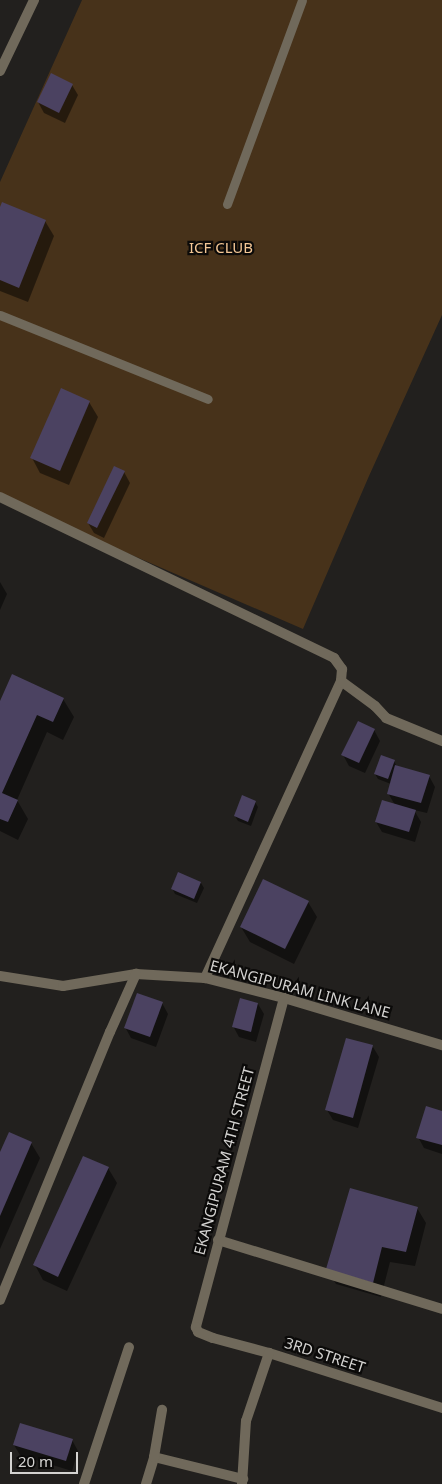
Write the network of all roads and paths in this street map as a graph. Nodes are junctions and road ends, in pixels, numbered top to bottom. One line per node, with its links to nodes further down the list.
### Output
1 (34, 0): 3 (street)
2 (302, 0): 4 (lane)
3 (0, 72)
4 (227, 204)
5 (0, 315): 6 (lane)
6 (208, 399)
7 (0, 497): 8 (street)
8 (341, 681): 9 (street); 12 (street)
9 (442, 741)
10 (136, 974): 11 (street, EKANGIPURAM LINK LANE); 12 (street, EKANGIPURAM LINK LANE); 16 (street)
11 (0, 976)
12 (205, 978): 13 (street, EKANGIPURAM LINK LANE)
13 (284, 998): 14 (street, EKANGIPURAM LINK LANE); 15 (street, EKANGIPURAM 4TH STREET)
14 (442, 1045)
15 (218, 1240): 17 (street); 18 (street, EKANGIPURAM 4TH STREET)
16 (0, 1300)
17 (442, 1309)
18 (198, 1332): 20 (street, 3RD STREET)
19 (129, 1347): 25 (street)
20 (269, 1353): 21 (street, 3RD STREET); 24 (street)
21 (442, 1408)
22 (162, 1410): 23 (street)
23 (154, 1457): 24 (street); 26 (street)
24 (242, 1482)
25 (84, 1484)
26 (146, 1484)

